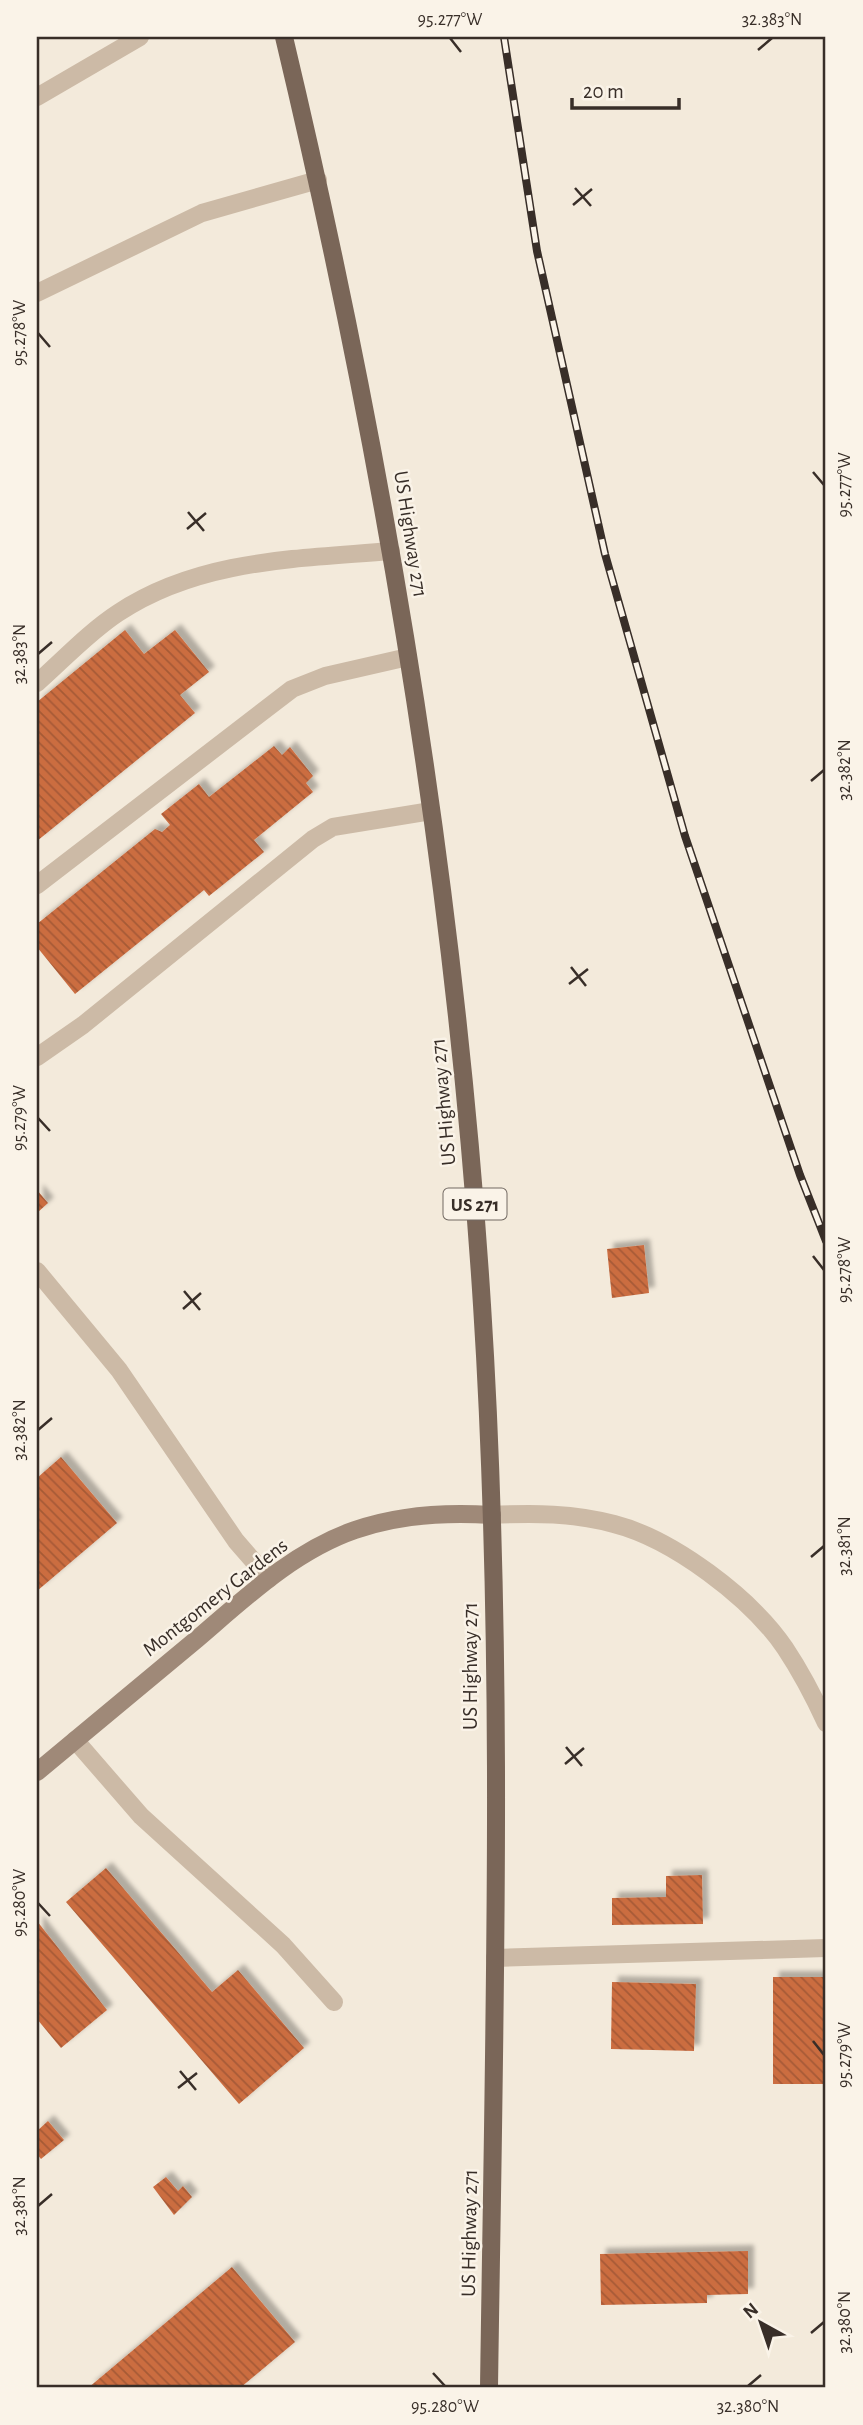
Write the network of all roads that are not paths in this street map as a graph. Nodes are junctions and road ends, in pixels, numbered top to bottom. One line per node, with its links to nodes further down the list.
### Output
1 (140, 37): 3 (street)
2 (284, 37): 4 (main road, US Highway 271 / US 271)
3 (37, 97)
4 (318, 180): 5 (street); 6 (main road, US Highway 271 / US 271)
5 (37, 293)
6 (391, 551): 7 (main road, US Highway 271 / US 271); 8 (street)
7 (408, 657): 9 (main road, US Highway 271 / US 271); 10 (street)
8 (37, 683)
9 (430, 811): 11 (street); 13 (main road, US Highway 271 / US 271)
10 (37, 885)
11 (37, 1057)
12 (37, 1270): 14 (street)
13 (492, 1515): 14 (street, Montgomery Gardens); 15 (street); 19 (main road, US Highway 271 / US 271)
14 (269, 1579): 16 (street, Montgomery Gardens)
15 (826, 1723)
16 (75, 1740): 17 (street, Montgomery Gardens); 20 (street)
17 (37, 1772)
18 (826, 1948): 19 (street)
19 (495, 1958): 21 (main road, US Highway 271 / US 271)
20 (334, 2002)
21 (489, 2388)

